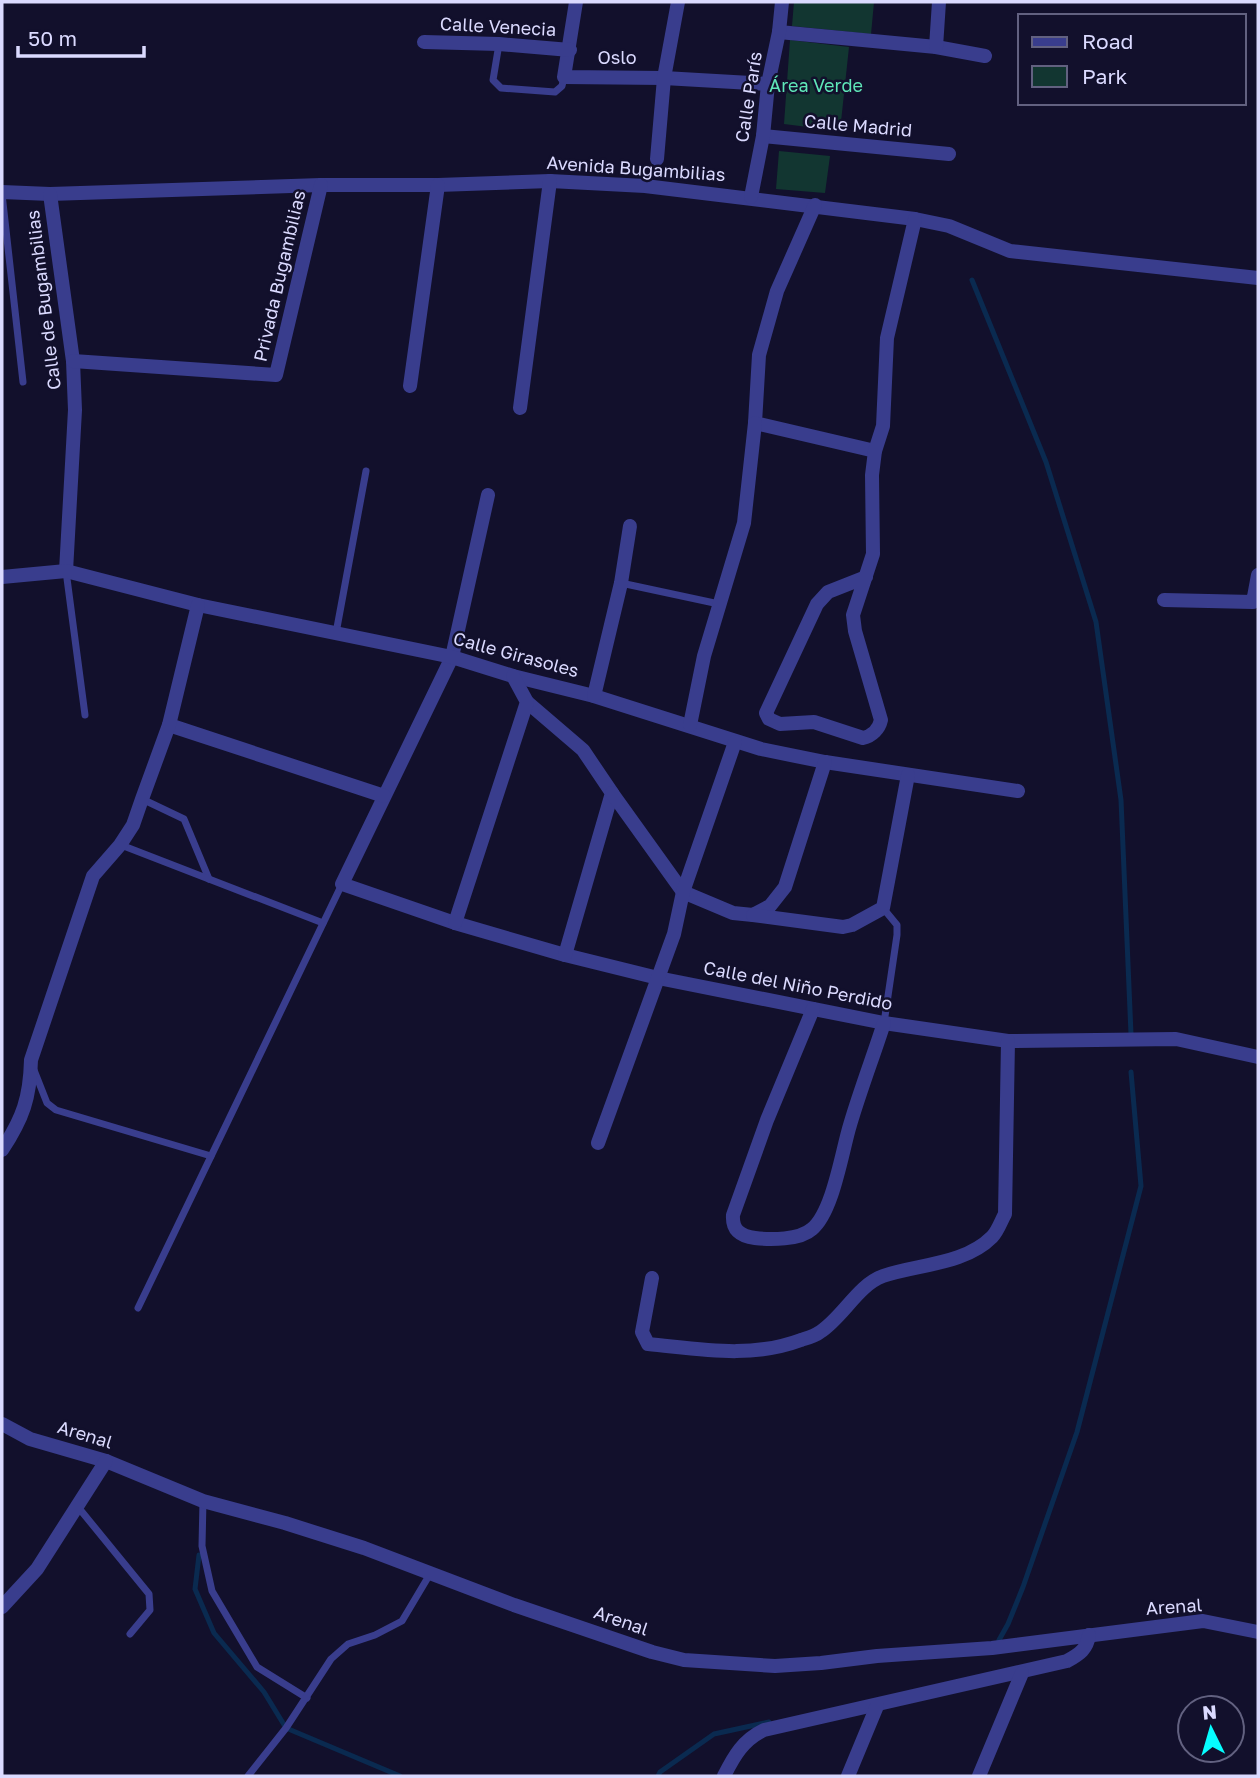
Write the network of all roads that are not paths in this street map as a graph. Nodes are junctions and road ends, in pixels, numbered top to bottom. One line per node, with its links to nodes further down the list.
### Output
1 (576, 2): 9 (street)
2 (678, 2): 12 (street)
3 (782, 2): 5 (street, Calle París)
4 (939, 2): 8 (street)
5 (779, 32): 8 (street); 13 (street, Calle París)
6 (424, 42): 7 (street, Calle Venecia)
7 (499, 44): 9 (street, Calle Venecia); 11 (lane)
8 (936, 47): 10 (street)
9 (570, 50): 11 (street)
10 (985, 56)
11 (564, 77): 12 (street, Oslo)
12 (664, 78): 13 (street); 16 (street)
13 (768, 84): 14 (street, Calle París)
14 (763, 136): 15 (street, Calle Madrid); 22 (street, Calle París)
15 (950, 154)
16 (657, 159)
17 (551, 181): 19 (street, Avenida Bugambilias); 22 (street, Avenida Bugambilias); 29 (street)
18 (321, 185): 19 (street, Avenida Bugambilias); 21 (street, Avenida Bugambilias); 26 (street, Privada Bugambilias)
19 (438, 185): 28 (street)
20 (2, 193): 21 (street, Avenida Bugambilias); 27 (lane)
21 (50, 194): 26 (street, Calle de Bugambilias)
22 (751, 197): 23 (street, Avenida Bugambilias)
23 (815, 205): 24 (street, Avenida Bugambilias); 30 (street)
24 (915, 219): 25 (street, Avenida Bugambilias); 31 (street)
25 (1258, 278)
26 (73, 361): 35 (street, Calle de Bugambilias)
27 (23, 383)
28 (410, 386)
29 (520, 408)
30 (755, 423): 31 (street); 42 (street)
31 (875, 451): 38 (street)
32 (366, 471): 44 (lane)
33 (488, 495): 45 (street)
34 (630, 526): 39 (street)
35 (66, 570): 37 (street, Calle Girasoles); 43 (street, Calle Girasoles); 49 (lane)
36 (1258, 575): 41 (street)
37 (2, 577)
38 (866, 578): 38 (street)
39 (621, 583): 42 (lane); 47 (street)
40 (1164, 600): 41 (street)
41 (1256, 602)
42 (719, 604): 51 (street)
43 (198, 605): 44 (street, Calle Girasoles); 50 (street)
44 (336, 633): 45 (street, Calle Girasoles)
45 (452, 657): 46 (street, Calle Girasoles); 57 (street)
46 (513, 676): 47 (street, Calle Girasoles); 48 (street)
47 (594, 696): 51 (street, Calle Girasoles)
48 (527, 702): 56 (street); 66 (street)
49 (85, 715)
50 (169, 725): 57 (street); 58 (street)
51 (690, 725): 52 (street, Calle Girasoles)
52 (735, 742): 53 (street, Calle Girasoles); 62 (street)
53 (825, 762): 54 (street, Calle Girasoles); 64 (street)
54 (908, 775): 55 (street, Calle Girasoles); 63 (street)
55 (1018, 791)
56 (612, 793): 62 (street); 67 (street)
57 (384, 796): 61 (street)
58 (142, 799): 59 (street); 60 (lane)
59 (120, 845): 60 (lane); 73 (street)
60 (209, 879): 65 (lane)
61 (342, 884): 65 (lane); 66 (street, Calle del Niño Perdido)
62 (683, 892): 64 (street); 68 (street)
63 (883, 908): 64 (street); 70 (lane)
64 (753, 915)
65 (323, 923): 76 (lane)
66 (455, 923): 67 (street, Calle del Niño Perdido)
67 (565, 956): 68 (street, Calle del Niño Perdido)
68 (658, 978): 69 (street, Calle del Niño Perdido); 74 (street)
69 (813, 1009): 70 (street, Calle del Niño Perdido); 70 (street)
70 (884, 1023): 71 (street, Calle del Niño Perdido)
71 (1008, 1041): 72 (street, Calle del Niño Perdido); 77 (street)
72 (1258, 1057)
73 (31, 1060): 75 (street); 76 (lane)
74 (598, 1143)
75 (2, 1150)
76 (211, 1156): 78 (lane)
77 (652, 1278)
78 (138, 1308)
79 (2, 1424): 80 (street, Arenal)
80 (106, 1461): 81 (street, Arenal); 82 (street)
81 (203, 1501): 83 (street, Arenal); 89 (lane)
82 (77, 1507): 84 (street); 86 (lane)
83 (430, 1574): 87 (street, Arenal); 89 (lane)
84 (2, 1607)
85 (1258, 1632): 87 (street, Arenal)
86 (130, 1634)
87 (1089, 1635): 88 (street)
88 (1022, 1673): 90 (street); 94 (street)
89 (307, 1698): 91 (lane)
90 (877, 1706): 92 (street); 93 (street)
91 (248, 1776)
92 (724, 1776)
93 (848, 1776)
94 (979, 1776)

